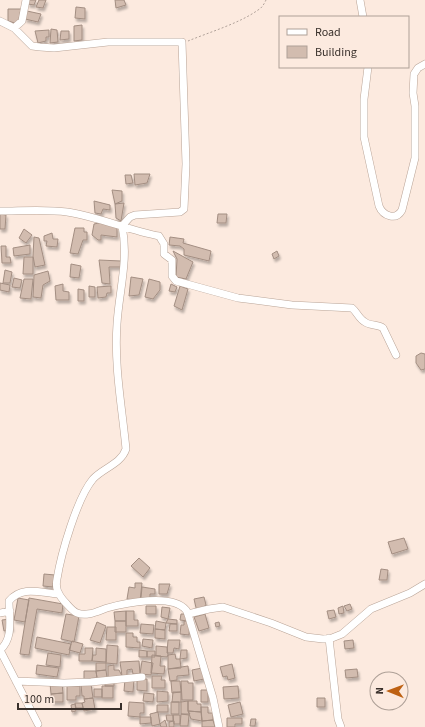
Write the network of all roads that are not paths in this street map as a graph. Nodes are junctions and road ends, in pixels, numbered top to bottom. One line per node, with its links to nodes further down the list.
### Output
1 (26, 0): 5 (street)
2 (360, 0): 3 (street)
3 (364, 16)
4 (0, 21): 5 (street)
5 (14, 28): 9 (street)
6 (425, 64): 7 (street)
7 (368, 68)
8 (0, 211): 9 (street)
9 (122, 226): 10 (street); 12 (street)
10 (396, 355)
11 (425, 584): 16 (street)
12 (58, 594): 13 (street); 15 (street)
13 (10, 611): 14 (street); 17 (street)
14 (0, 613)
15 (188, 614): 16 (street); 21 (street)
16 (329, 638): 22 (street)
17 (0, 650): 19 (street)
18 (142, 677): 19 (street)
19 (16, 681): 20 (street)
20 (38, 724)
21 (219, 727)
22 (341, 727)

